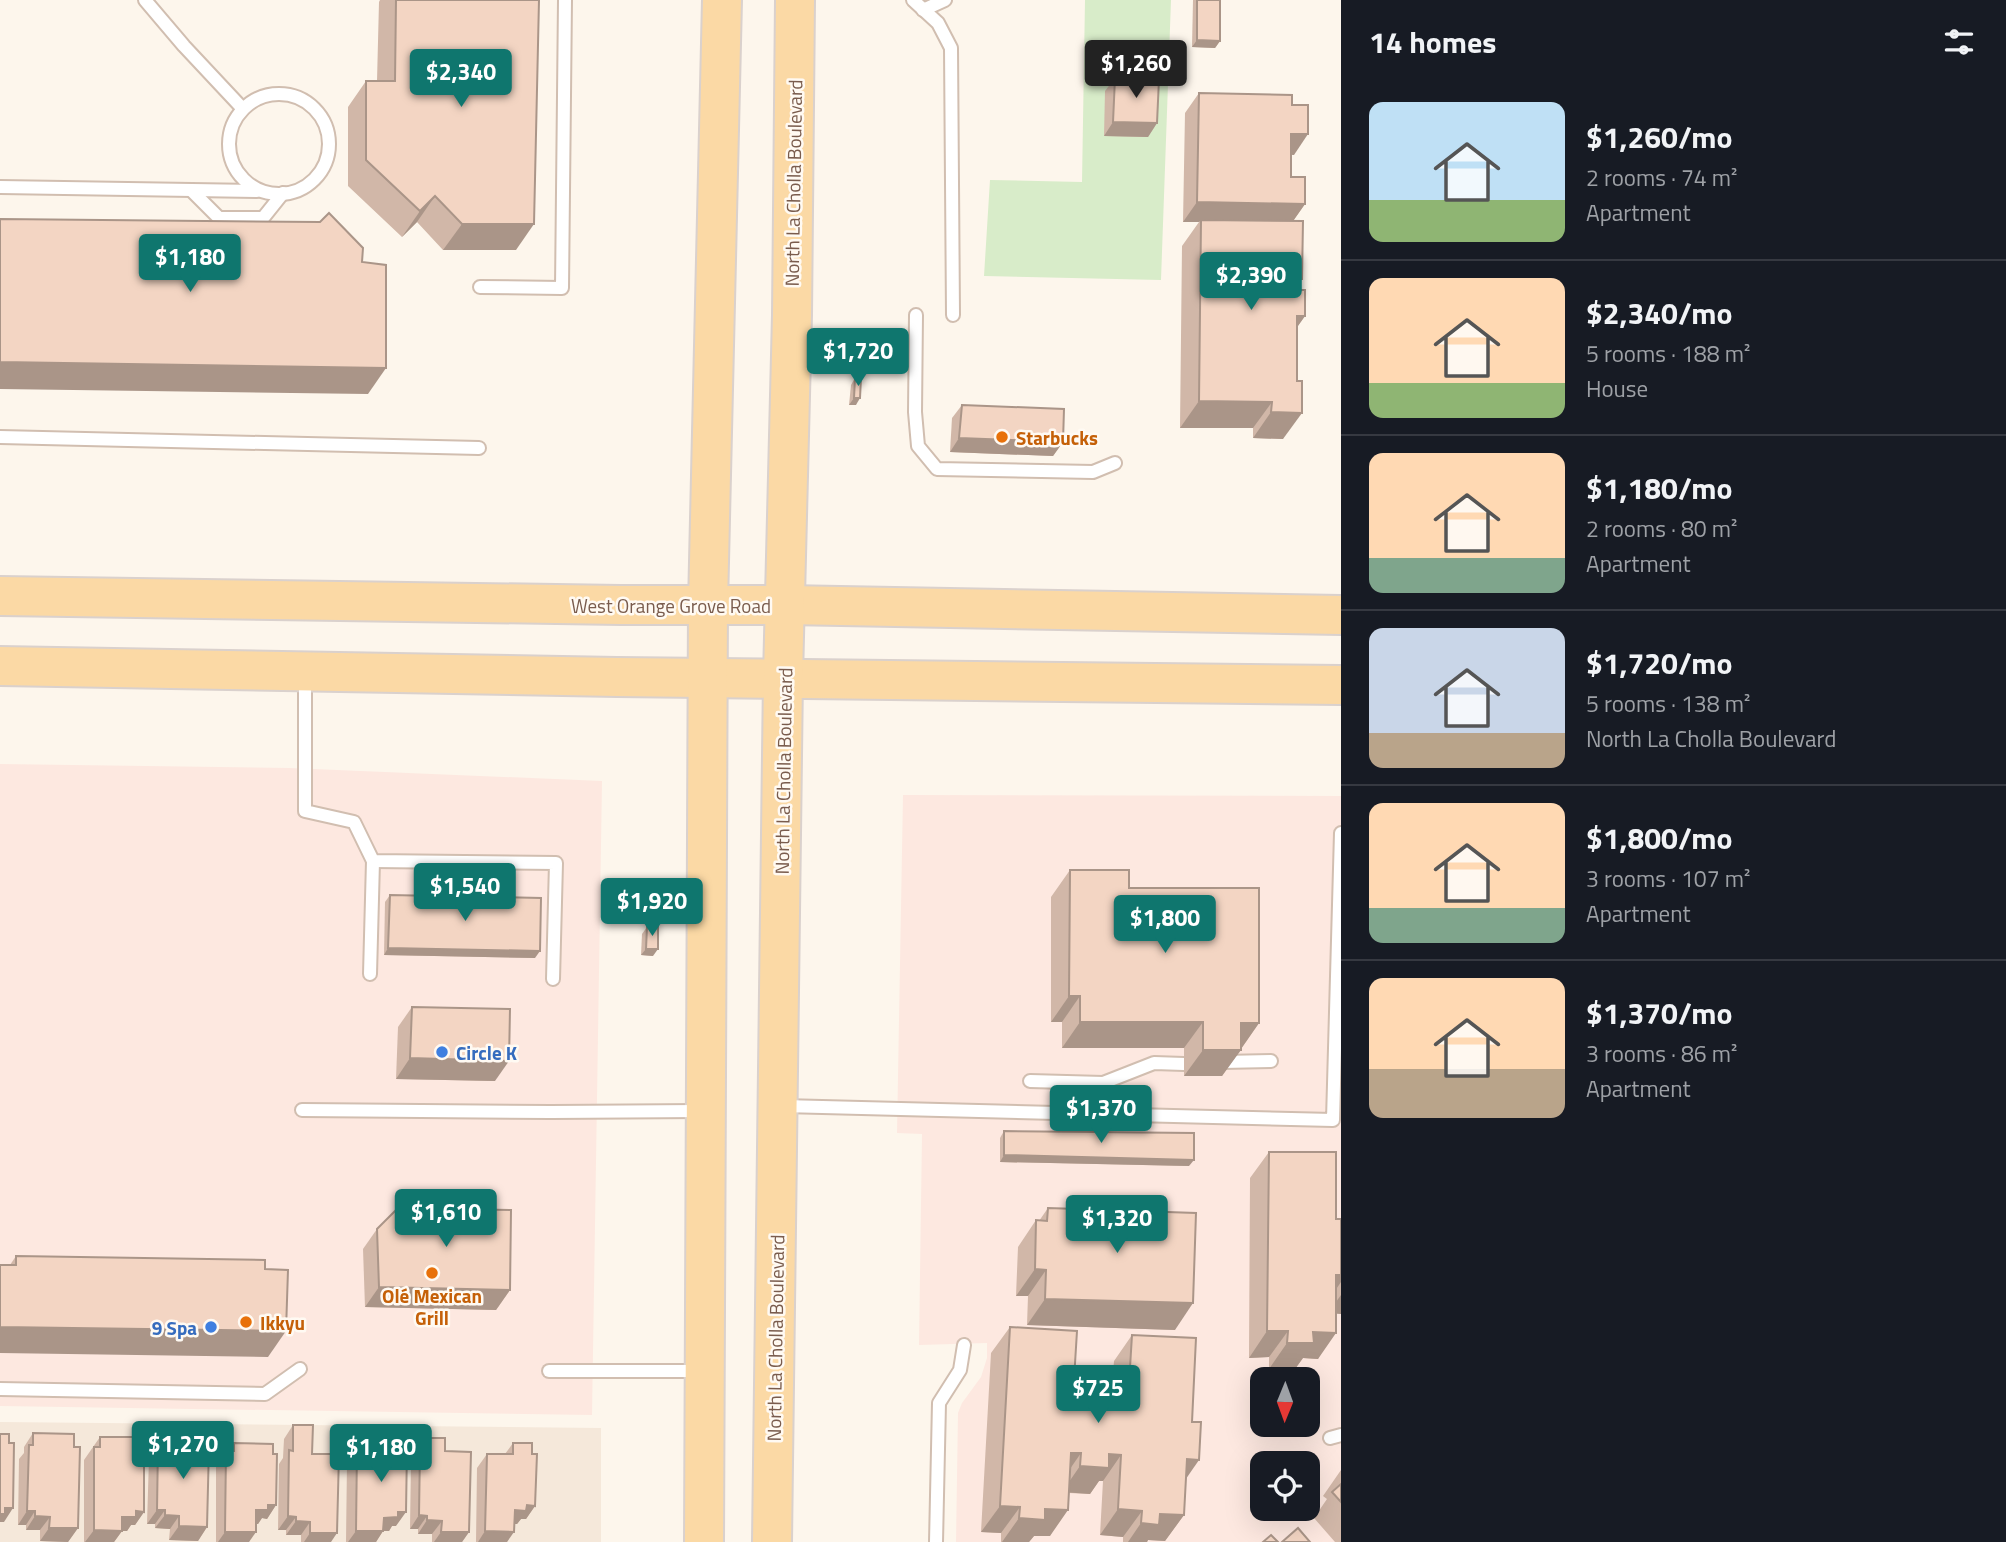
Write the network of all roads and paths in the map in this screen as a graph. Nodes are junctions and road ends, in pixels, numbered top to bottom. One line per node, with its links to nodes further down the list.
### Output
1 (145, 0): 8 (lane)
2 (565, 0): 13 (lane)
3 (722, 0): 20 (main road)
4 (795, 0): 21 (main road, North La Cholla Boulevard)
5 (913, 0): 7 (lane)
6 (945, 0): 7 (lane)
7 (923, 10): 15 (lane)
8 (243, 109): 11 (lane); 12 (lane)
9 (0, 187): 10 (lane)
10 (191, 190): 11 (lane); 12 (lane)
11 (261, 191): 12 (lane)
12 (283, 193)
13 (480, 287)
14 (916, 315): 18 (lane)
15 (953, 315)
16 (0, 438): 17 (lane)
17 (479, 448)
18 (1115, 463)
19 (0, 596): 20 (main road, West Orange Grove Road)
20 (708, 605): 21 (main road, West Orange Grove Road); 25 (main road)
21 (786, 605): 22 (main road, West Orange Grove Road); 26 (main road, North La Cholla Boulevard)
22 (1341, 615)
23 (0, 666): 24 (main road)
24 (305, 673): 25 (main road); 29 (lane)
25 (709, 677): 26 (main road); 39 (main road)
26 (783, 677): 27 (main road); 37 (main road, North La Cholla Boulevard)
27 (1341, 685)
28 (1341, 833): 32 (lane)
29 (373, 861): 30 (lane); 31 (lane)
30 (370, 975)
31 (554, 979)
32 (1338, 1051): 37 (lane)
33 (1222, 1062): 34 (lane)
34 (1271, 1062)
35 (1184, 1064): 36 (lane)
36 (1030, 1082)
37 (779, 1106): 46 (main road, North La Cholla Boulevard)
38 (302, 1110): 39 (lane)
39 (705, 1111): 43 (main road)
40 (964, 1345): 47 (lane)
41 (300, 1369): 44 (lane)
42 (549, 1371): 43 (lane)
43 (706, 1371): 45 (main road)
44 (0, 1389)
45 (704, 1542)
46 (772, 1542)
47 (936, 1542)

